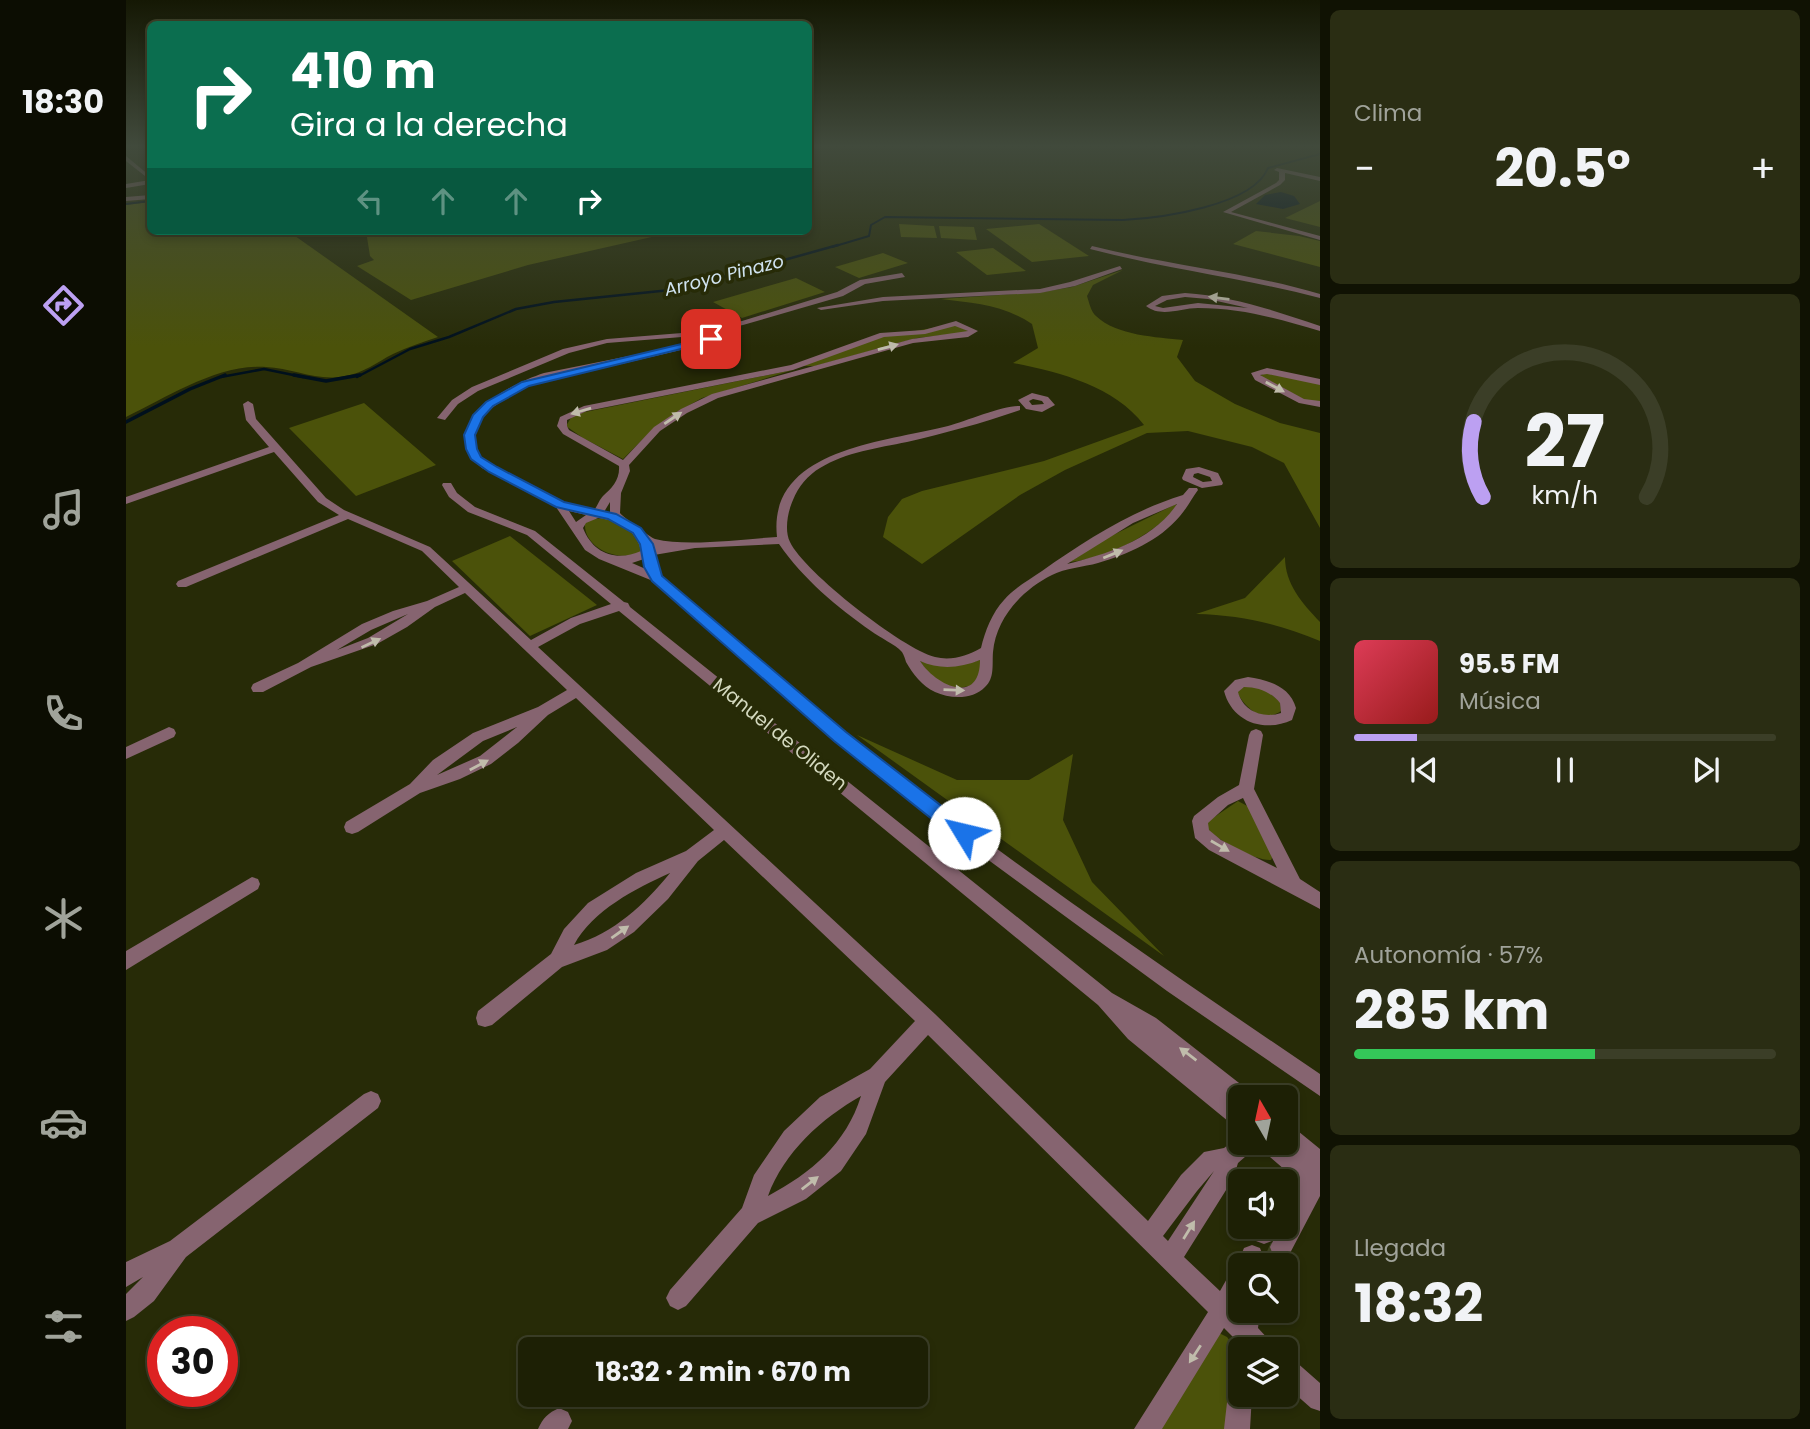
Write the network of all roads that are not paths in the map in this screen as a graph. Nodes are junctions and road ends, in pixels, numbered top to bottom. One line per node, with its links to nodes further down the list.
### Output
1 (1232, 214): 2 (street)
2 (1320, 238)
3 (1102, 244): 5 (street)
4 (1092, 248): 5 (street)
5 (1123, 253): 6 (street); 7 (street)
6 (1155, 258): 7 (street); 9 (street)
7 (1119, 268): 12 (street)
8 (902, 275): 13 (street)
9 (1319, 290)
10 (1284, 317): 10 (street, one-way to 10); 11 (street)
11 (1320, 329)
12 (711, 339)
13 (596, 343): 15 (street); 16 (street)
14 (697, 343): 16 (street)
15 (585, 345): 16 (street); 22 (street)
16 (607, 363): 29 (street)
17 (796, 369): 17 (street, one-way to 17); 24 (street, one-way to 17); 24 (street, one-way to 24)
18 (1320, 382): 20 (street, one-way to 20)
19 (248, 404): 23 (street)
20 (1320, 404)
21 (1020, 405): 21 (street); 35 (street)
22 (442, 418)
23 (275, 448): 28 (street); 30 (street)
24 (624, 465): 27 (street)
25 (447, 485): 43 (street, Manuel de Oliden)
26 (1190, 489): 26 (street); 39 (street); 39 (street, one-way to 26)
27 (616, 493): 31 (street); 32 (street)
28 (126, 501)
29 (560, 505): 31 (street); 33 (street)
30 (349, 515): 41 (street); 42 (street)
31 (597, 515): 32 (street); 33 (street)
32 (620, 520): 34 (street)
33 (578, 532): 38 (street)
34 (644, 539): 36 (street); 37 (street)
35 (783, 540): 36 (street); 46 (street)
36 (695, 545): 37 (street)
37 (647, 553): 38 (street); 40 (street)
38 (613, 559): 40 (street)
39 (1047, 572): 45 (street)
40 (657, 578): 69 (street)
41 (182, 584)
42 (468, 586): 44 (street); 47 (street)
43 (624, 606): 44 (street); 65 (street, Manuel de Oliden)
44 (530, 646): 48 (street)
45 (987, 650): 46 (street); 46 (street, one-way to 45)
46 (908, 652)
47 (258, 688)
48 (577, 691): 50 (street); 58 (street)
49 (1242, 711): 51 (street); 51 (street); 53 (street)
50 (543, 712): 55 (street); 55 (street, one-way to 50)
51 (1273, 721): 53 (street)
52 (169, 733): 54 (street)
53 (1256, 735): 56 (street)
54 (126, 753)
55 (415, 788): 57 (street)
56 (1246, 789): 61 (street); 61 (street, one-way to 61)
57 (352, 827)
58 (724, 830): 59 (street); 67 (street)
59 (692, 856): 63 (street, one-way to 59); 63 (street)
60 (251, 884): 64 (street)
61 (1293, 884): 62 (street)
62 (1320, 901)
63 (558, 960): 66 (street)
64 (126, 961)
65 (1105, 999): 70 (street, Manuel de Oliden, one-way to 65); 72 (street, Manuel de Oliden)
66 (485, 1018)
67 (928, 1021): 68 (street); 81 (street)
68 (877, 1076): 80 (street); 80 (street, one-way to 68)
69 (1320, 1086)
70 (1228, 1087)
71 (371, 1101): 82 (street)
72 (1228, 1108)
73 (1298, 1149): 77 (street)
74 (1231, 1155): 76 (street)
75 (1289, 1155): 77 (street)
76 (1228, 1158): 81 (street); 83 (street, one-way to 76)
77 (1314, 1170): 78 (street); 79 (street)
78 (1298, 1182)
79 (1298, 1195)
80 (750, 1214): 85 (street)
81 (1148, 1239): 83 (street)
82 (178, 1250): 84 (street); 87 (street)
83 (1169, 1260): 88 (street)
84 (126, 1276)
85 (678, 1297)
86 (1228, 1299): 88 (street)
87 (126, 1309)
88 (1221, 1311): 89 (street); 93 (street, one-way to 93)
89 (1250, 1336)
90 (1298, 1380): 91 (street)
91 (1320, 1399)
92 (1239, 1407): 94 (street)
93 (1147, 1429)
94 (1237, 1429)

